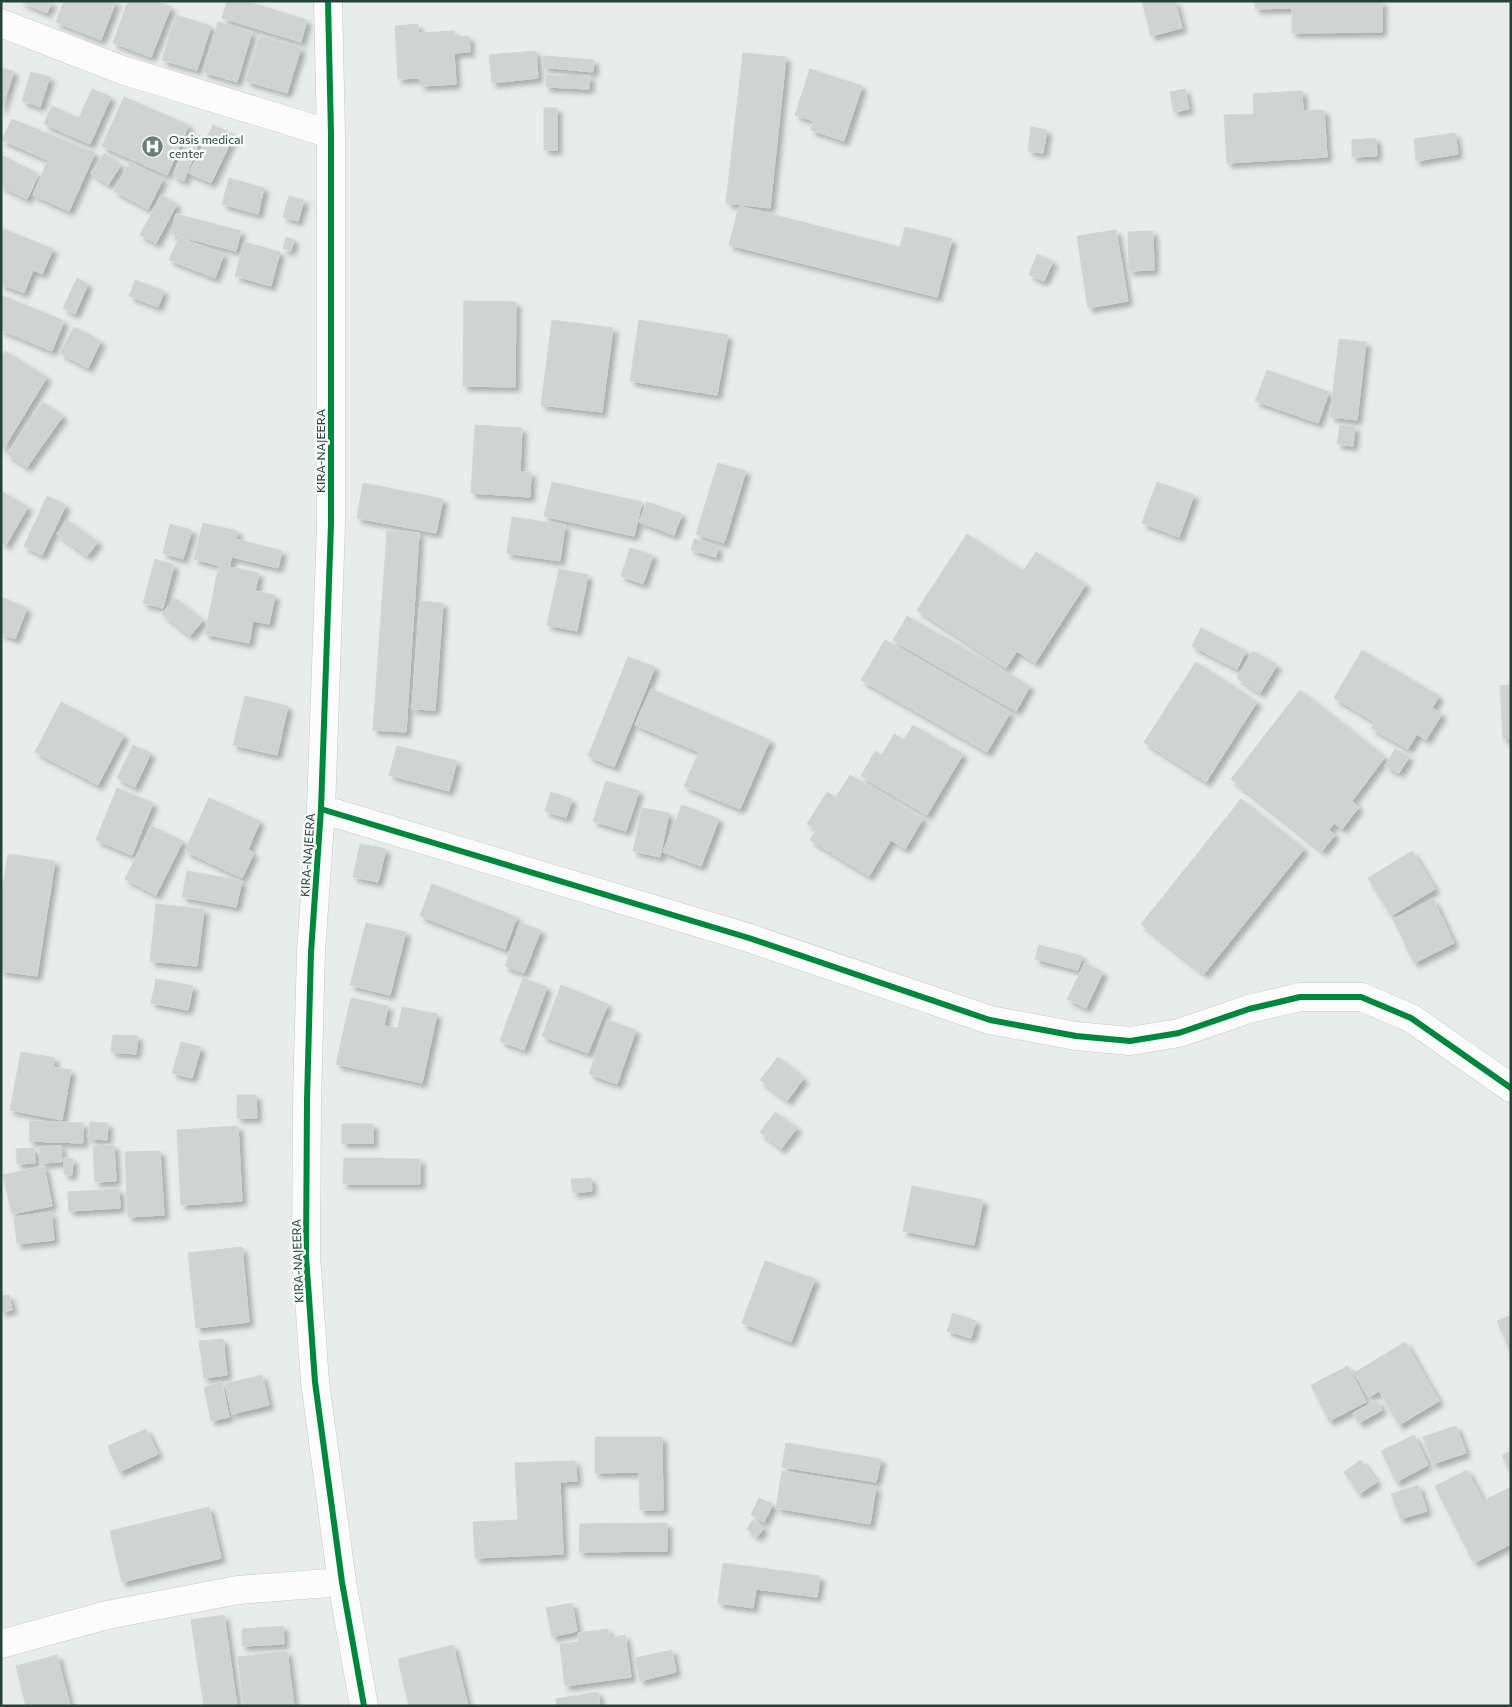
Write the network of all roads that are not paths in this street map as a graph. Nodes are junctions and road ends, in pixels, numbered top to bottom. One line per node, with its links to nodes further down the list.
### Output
1 (328, 1): 3 (street, KIRA-NAJEERA)
2 (1, 23): 3 (street)
3 (331, 134): 4 (street, KIRA-NAJEERA)
4 (321, 809): 5 (street); 6 (street, KIRA-NAJEERA)
5 (1511, 1088)
6 (342, 1582): 7 (street); 8 (street, KIRA-NAJEERA)
7 (1, 1644)
8 (363, 1705)

